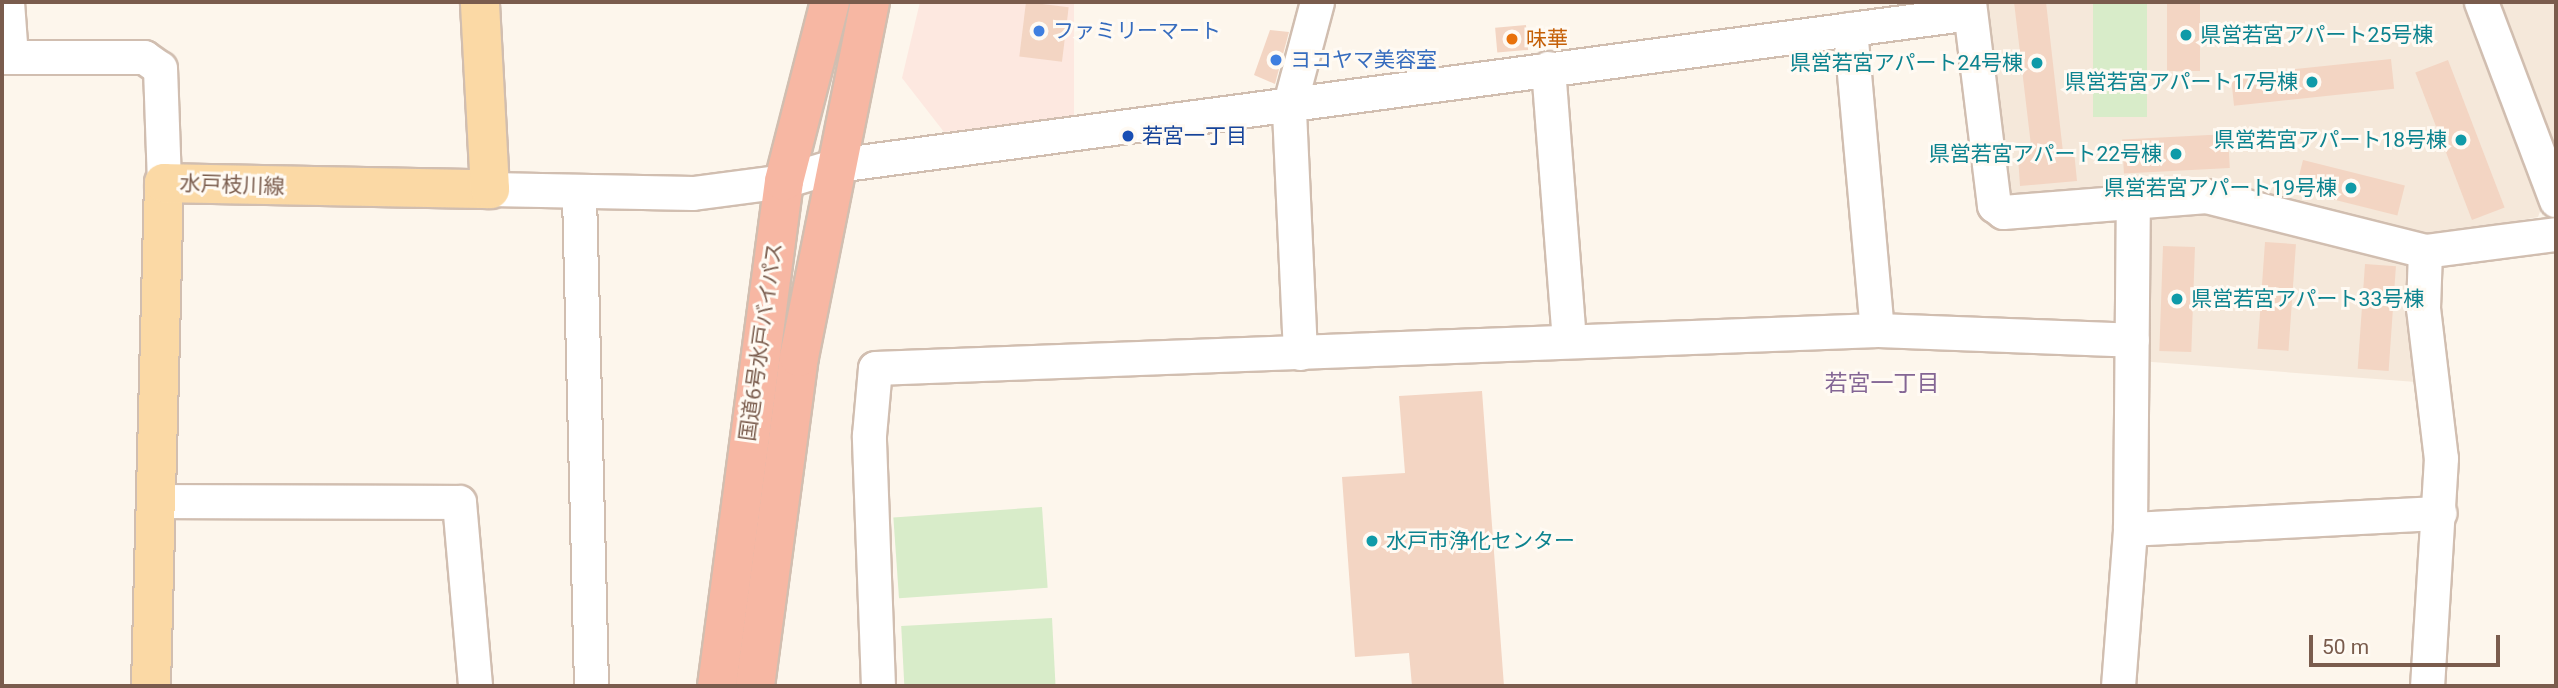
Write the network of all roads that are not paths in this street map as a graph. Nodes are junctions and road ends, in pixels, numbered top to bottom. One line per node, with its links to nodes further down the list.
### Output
1 (7, 2): 9 (street)
2 (480, 2): 15 (main road)
3 (830, 2): 13 (highway, 国道6号水戸バイパス)
4 (870, 2): 12 (highway, 国道6号水戸バイパス)
5 (1317, 2): 11 (street)
6 (2481, 2): 17 (street)
7 (1970, 7): 8 (street); 18 (street)
8 (1850, 29): 10 (street); 22 (street)
9 (6, 57): 14 (street)
10 (1548, 68): 11 (street); 21 (street)
11 (1289, 107): 12 (street); 24 (street)
12 (837, 165): 13 (street); 32 (highway, 国道6号水戸バイパス)
13 (784, 181): 16 (street); 31 (highway, 国道6号水戸バイパス)
14 (163, 183): 15 (main road, 水戸枝川線); 25 (main road, 水戸枝川線)
15 (490, 190): 16 (street)
16 (579, 194): 30 (street)
17 (2556, 200)
18 (2133, 202): 20 (street); 23 (street)
19 (2556, 234): 20 (street)
20 (2425, 251): 26 (street)
21 (1568, 328)
22 (1877, 330): 23 (street); 24 (street)
23 (2132, 340): 27 (street)
24 (1300, 353): 33 (street)
25 (159, 501): 28 (main road, 水戸枝川線); 29 (street)
26 (2440, 513): 27 (street); 35 (street)
27 (2130, 529): 34 (street)
28 (150, 686)
29 (475, 686)
30 (592, 686)
31 (717, 686)
32 (755, 686)
33 (878, 686)
34 (2118, 686)
35 (2427, 686)

